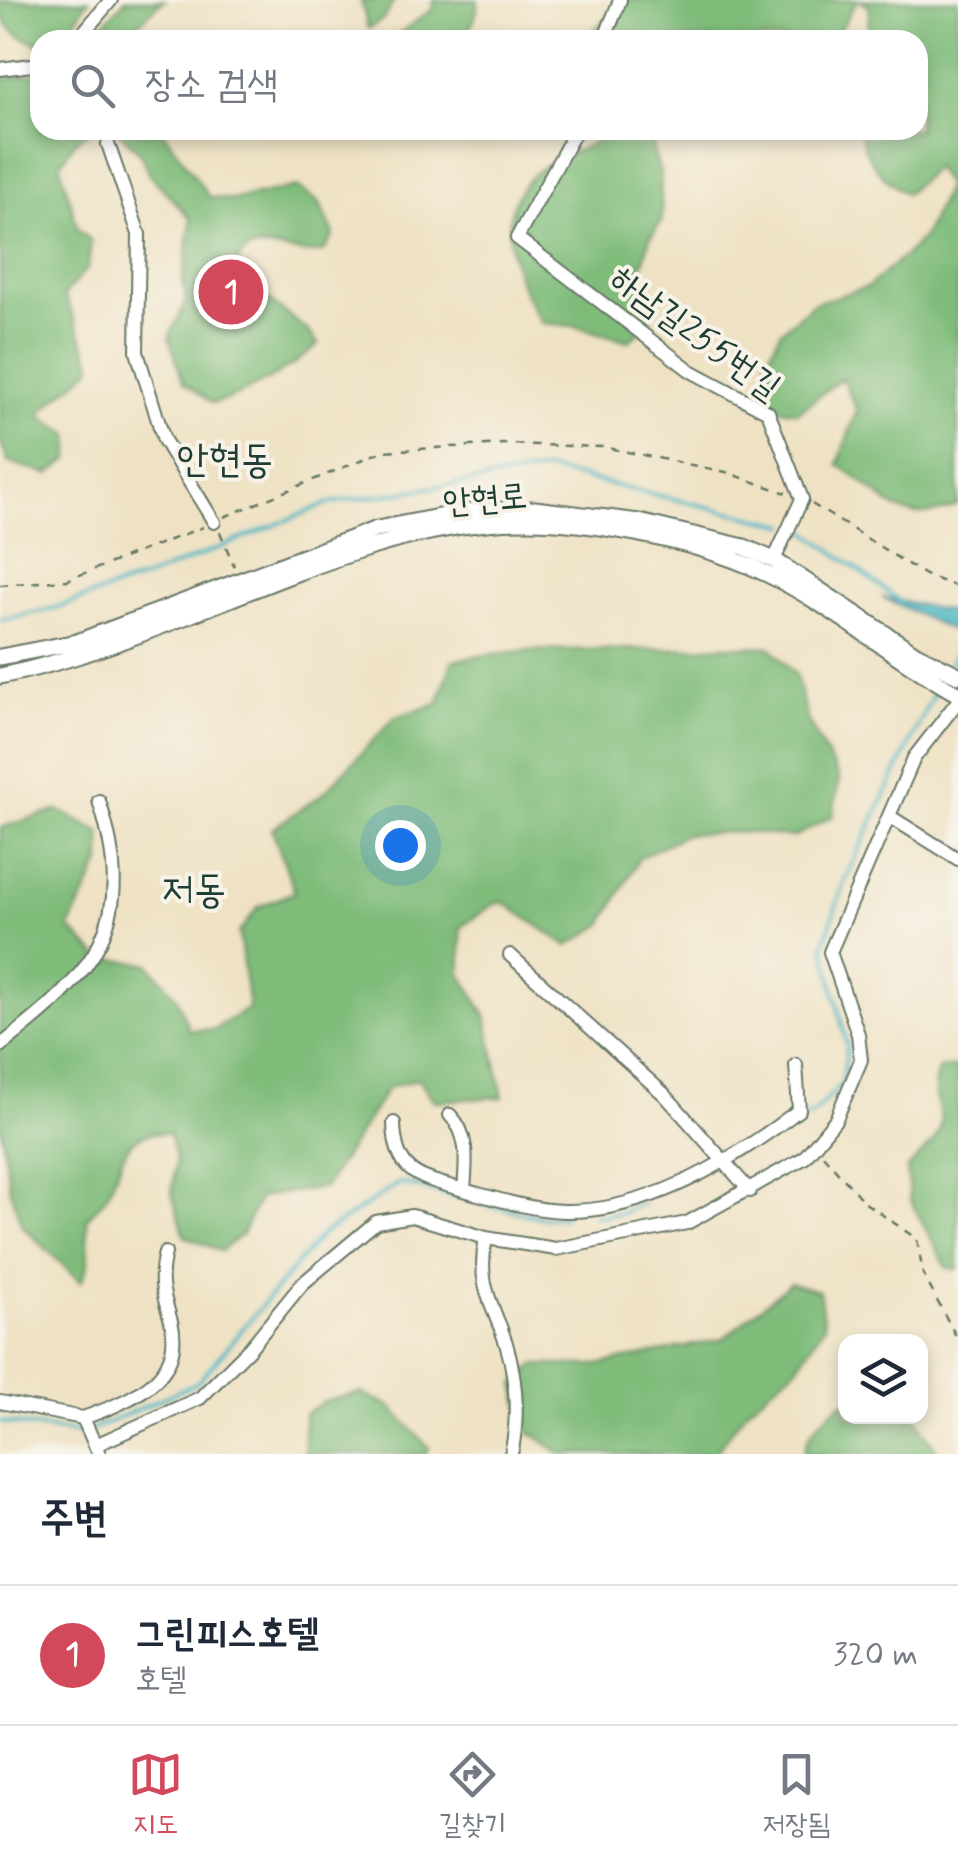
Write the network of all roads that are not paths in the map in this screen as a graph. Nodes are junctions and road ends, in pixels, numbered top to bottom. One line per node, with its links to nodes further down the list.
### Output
1 (111, 0): 3 (street)
2 (620, 0): 4 (street)
3 (86, 30)
4 (608, 30)
5 (30, 65): 6 (street)
6 (0, 68)
7 (571, 140): 10 (street, 하남길255번길)
8 (108, 144): 9 (street)
9 (216, 524)
10 (770, 567): 11 (street, 안현로); 12 (street, 안현로); 14 (street, 안현로)
11 (0, 656)
12 (930, 670): 13 (street, 안현로); 15 (street, 안현로)
13 (956, 674)
14 (0, 676)
15 (955, 695): 17 (street)
16 (99, 801): 20 (street)
17 (889, 816): 18 (street); 26 (street)
18 (958, 859)
19 (510, 955): 24 (street)
20 (0, 1046)
21 (796, 1065): 24 (street)
22 (450, 1115): 25 (street)
23 (394, 1123): 25 (street)
24 (727, 1162): 25 (street); 26 (street)
25 (464, 1190)
26 (750, 1192): 27 (street)
27 (486, 1238): 31 (street); 32 (street)
28 (165, 1253): 30 (street)
29 (0, 1402): 30 (street)
30 (85, 1421): 31 (street)
31 (97, 1445)
32 (511, 1454)

